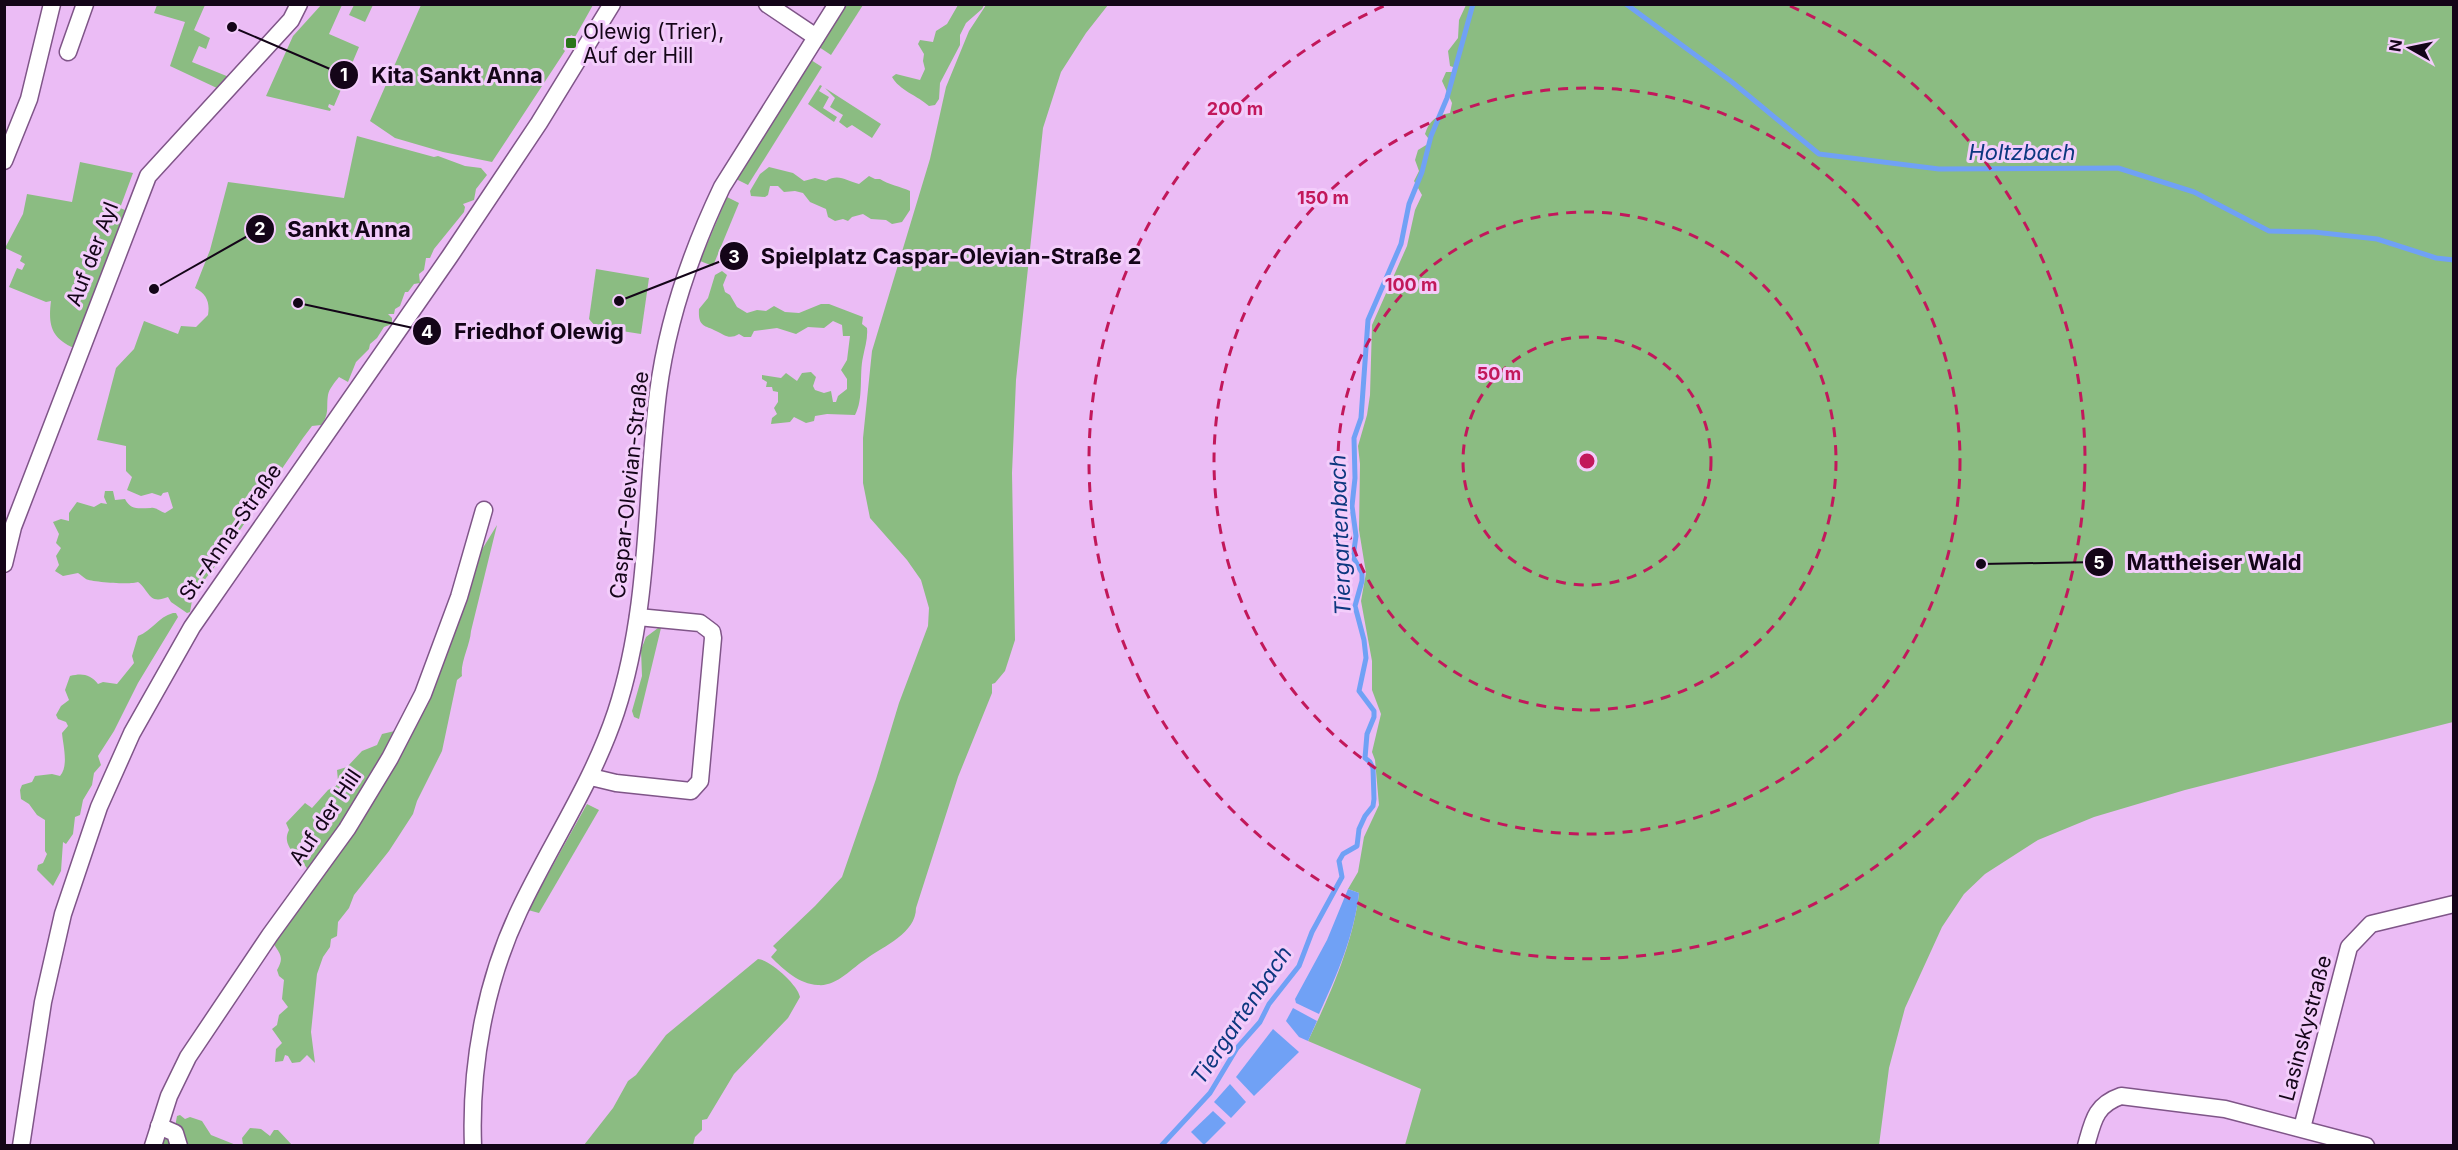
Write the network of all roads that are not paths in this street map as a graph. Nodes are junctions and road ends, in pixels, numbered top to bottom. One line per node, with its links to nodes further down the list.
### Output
1 (52, 4): 9 (street)
2 (85, 4): 8 (street)
3 (299, 4): 11 (street, Auf der Ayl)
4 (612, 4): 17 (street, St.-Anna-Straße)
5 (767, 4): 7 (street)
6 (837, 4): 7 (street, Caspar-Olevian-Straße)
7 (816, 37): 12 (street, Caspar-Olevian-Straße)
8 (68, 52)
9 (4, 161)
10 (484, 510): 15 (street, Auf der Hill)
11 (4, 564)
12 (638, 617): 13 (street, Caspar-Olevian-Straße); 13 (street, Caspar-Olevian-Straße)
13 (591, 777): 20 (street, Caspar-Olevian-Straße)
14 (2454, 904): 16 (street, Lasinskystraße)
15 (159, 1126): 18 (street, Auf der Hill); 19 (street)
16 (2302, 1128): 21 (street); 22 (street)
17 (21, 1146)
18 (153, 1146)
19 (179, 1146)
20 (473, 1146)
21 (2086, 1146)
22 (2366, 1146)

